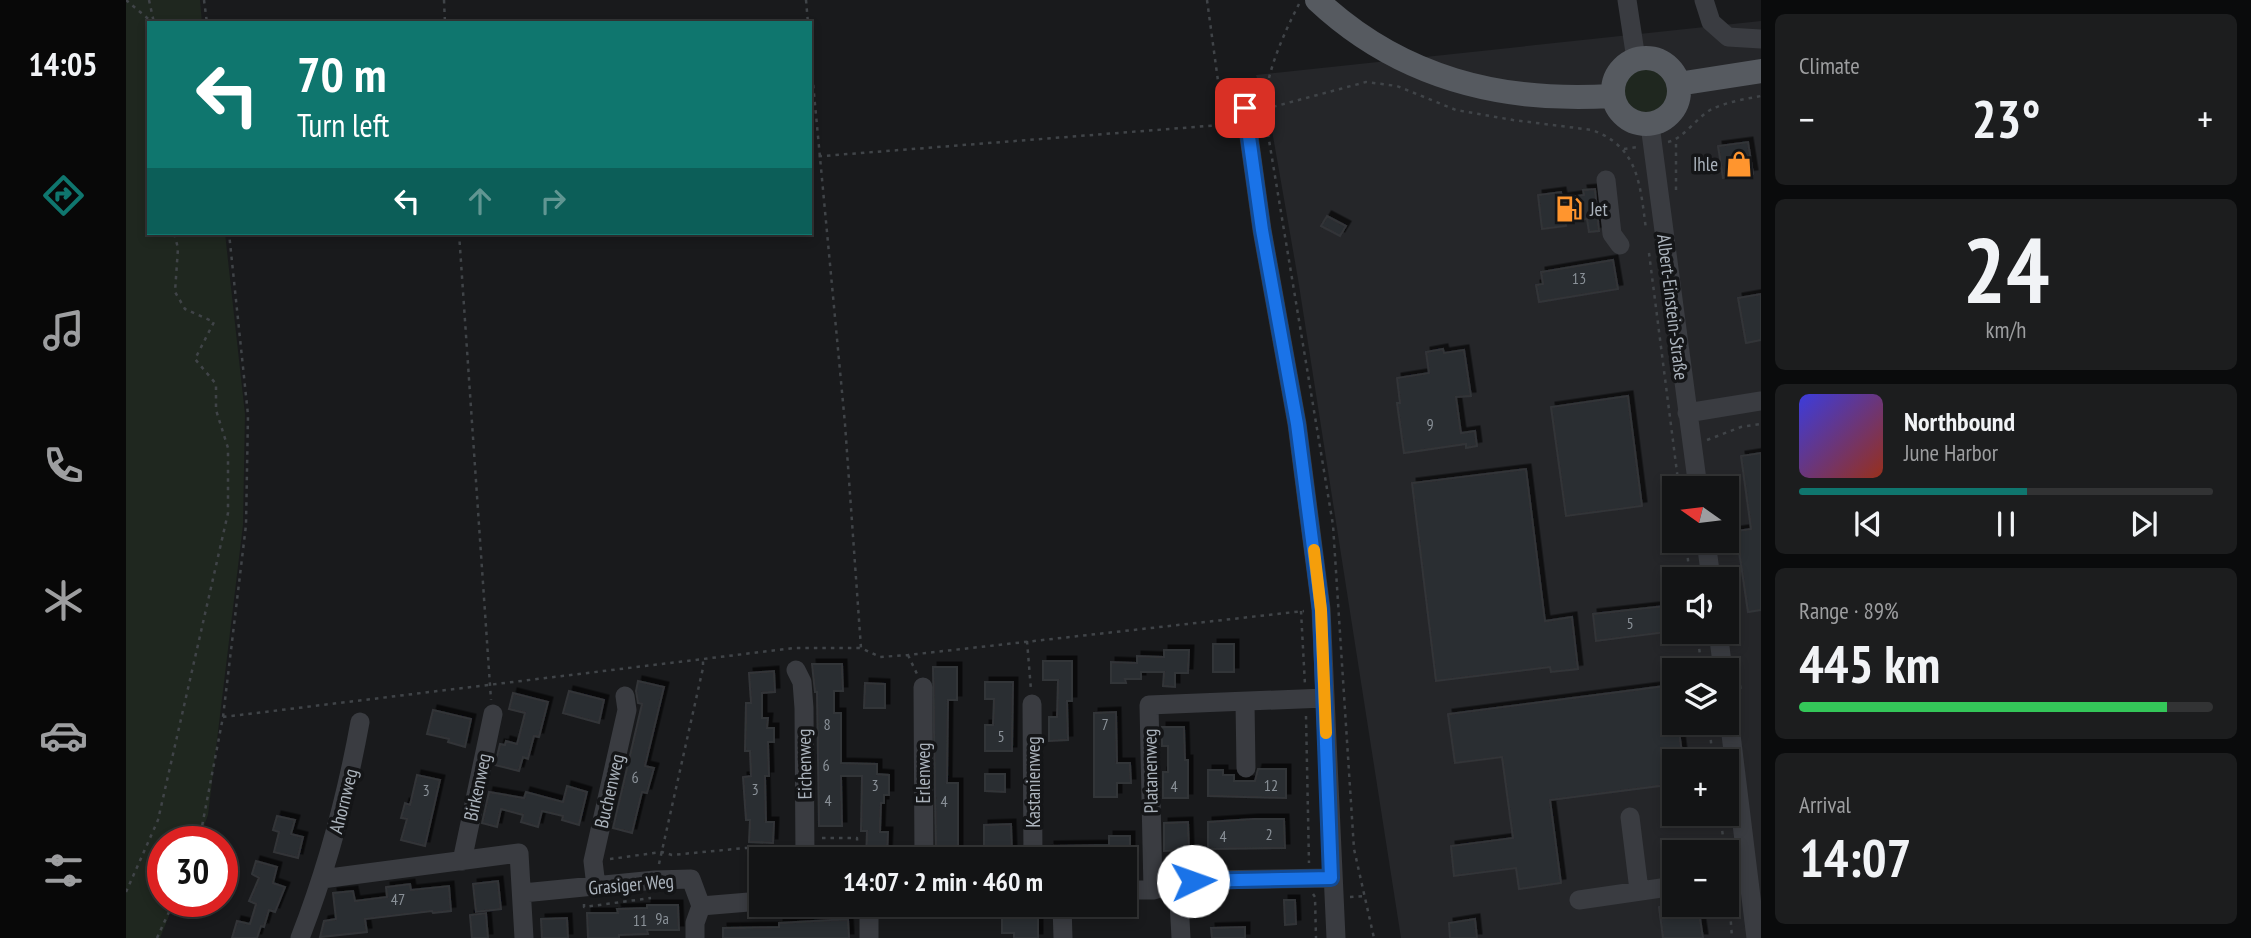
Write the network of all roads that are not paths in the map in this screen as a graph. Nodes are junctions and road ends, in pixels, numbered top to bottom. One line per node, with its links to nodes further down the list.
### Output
1 (1317, 0): 8 (main road)
2 (1627, 0): 5 (street)
3 (1704, 0): 4 (street)
4 (1761, 40)
5 (1636, 59): 7 (main road); 8 (main road)
6 (1761, 71): 7 (main road)
7 (1678, 84): 10 (main road)
8 (1612, 96): 10 (main road)
9 (1252, 113): 19 (street)
10 (1650, 125): 14 (street, Albert-Einstein-Straße)
11 (1606, 180): 12 (street)
12 (1620, 245)
13 (1761, 401): 14 (street)
14 (1682, 420): 15 (street, Albert-Einstein-Straße)
15 (1695, 476)
16 (796, 670): 27 (street, Eichenweg)
17 (923, 687): 28 (street, Erlenweg)
18 (625, 696): 36 (street, Buchenweg)
19 (1316, 698): 20 (street, Platanenweg); 33 (street)
20 (1245, 702): 25 (street); 39 (street, Platanenweg)
21 (1032, 704): 29 (street, Kastanienweg)
22 (493, 714): 30 (street, Birkenweg)
23 (360, 722): 34 (street, Ahornweg)
24 (1731, 735): 31 (street)
25 (1246, 768)
26 (1630, 817): 40 (street)
27 (805, 847)
28 (924, 847)
29 (1033, 847)
30 (462, 861): 34 (street); 41 (street)
31 (1748, 875): 32 (street); 54 (street)
32 (1739, 877)
33 (1331, 878): 35 (street); 53 (street)
34 (322, 879): 47 (street, Ahornweg)
35 (1178, 883): 39 (street); 52 (street)
36 (596, 886): 41 (street, Grasiger Weg); 44 (street, Grasiger Weg)
37 (1662, 887): 40 (street)
38 (1137, 890): 39 (street)
39 (1153, 890)
40 (1639, 890): 42 (street)
41 (523, 893): 48 (street)
42 (1579, 900)
43 (749, 902): 44 (street)
44 (701, 906): 49 (street)
45 (869, 917): 50 (street)
46 (1062, 917): 51 (street)
47 (300, 938)
48 (524, 938)
49 (695, 938)
50 (869, 938)
51 (1062, 938)
52 (1181, 938)
53 (1336, 938)
54 (1756, 938)

